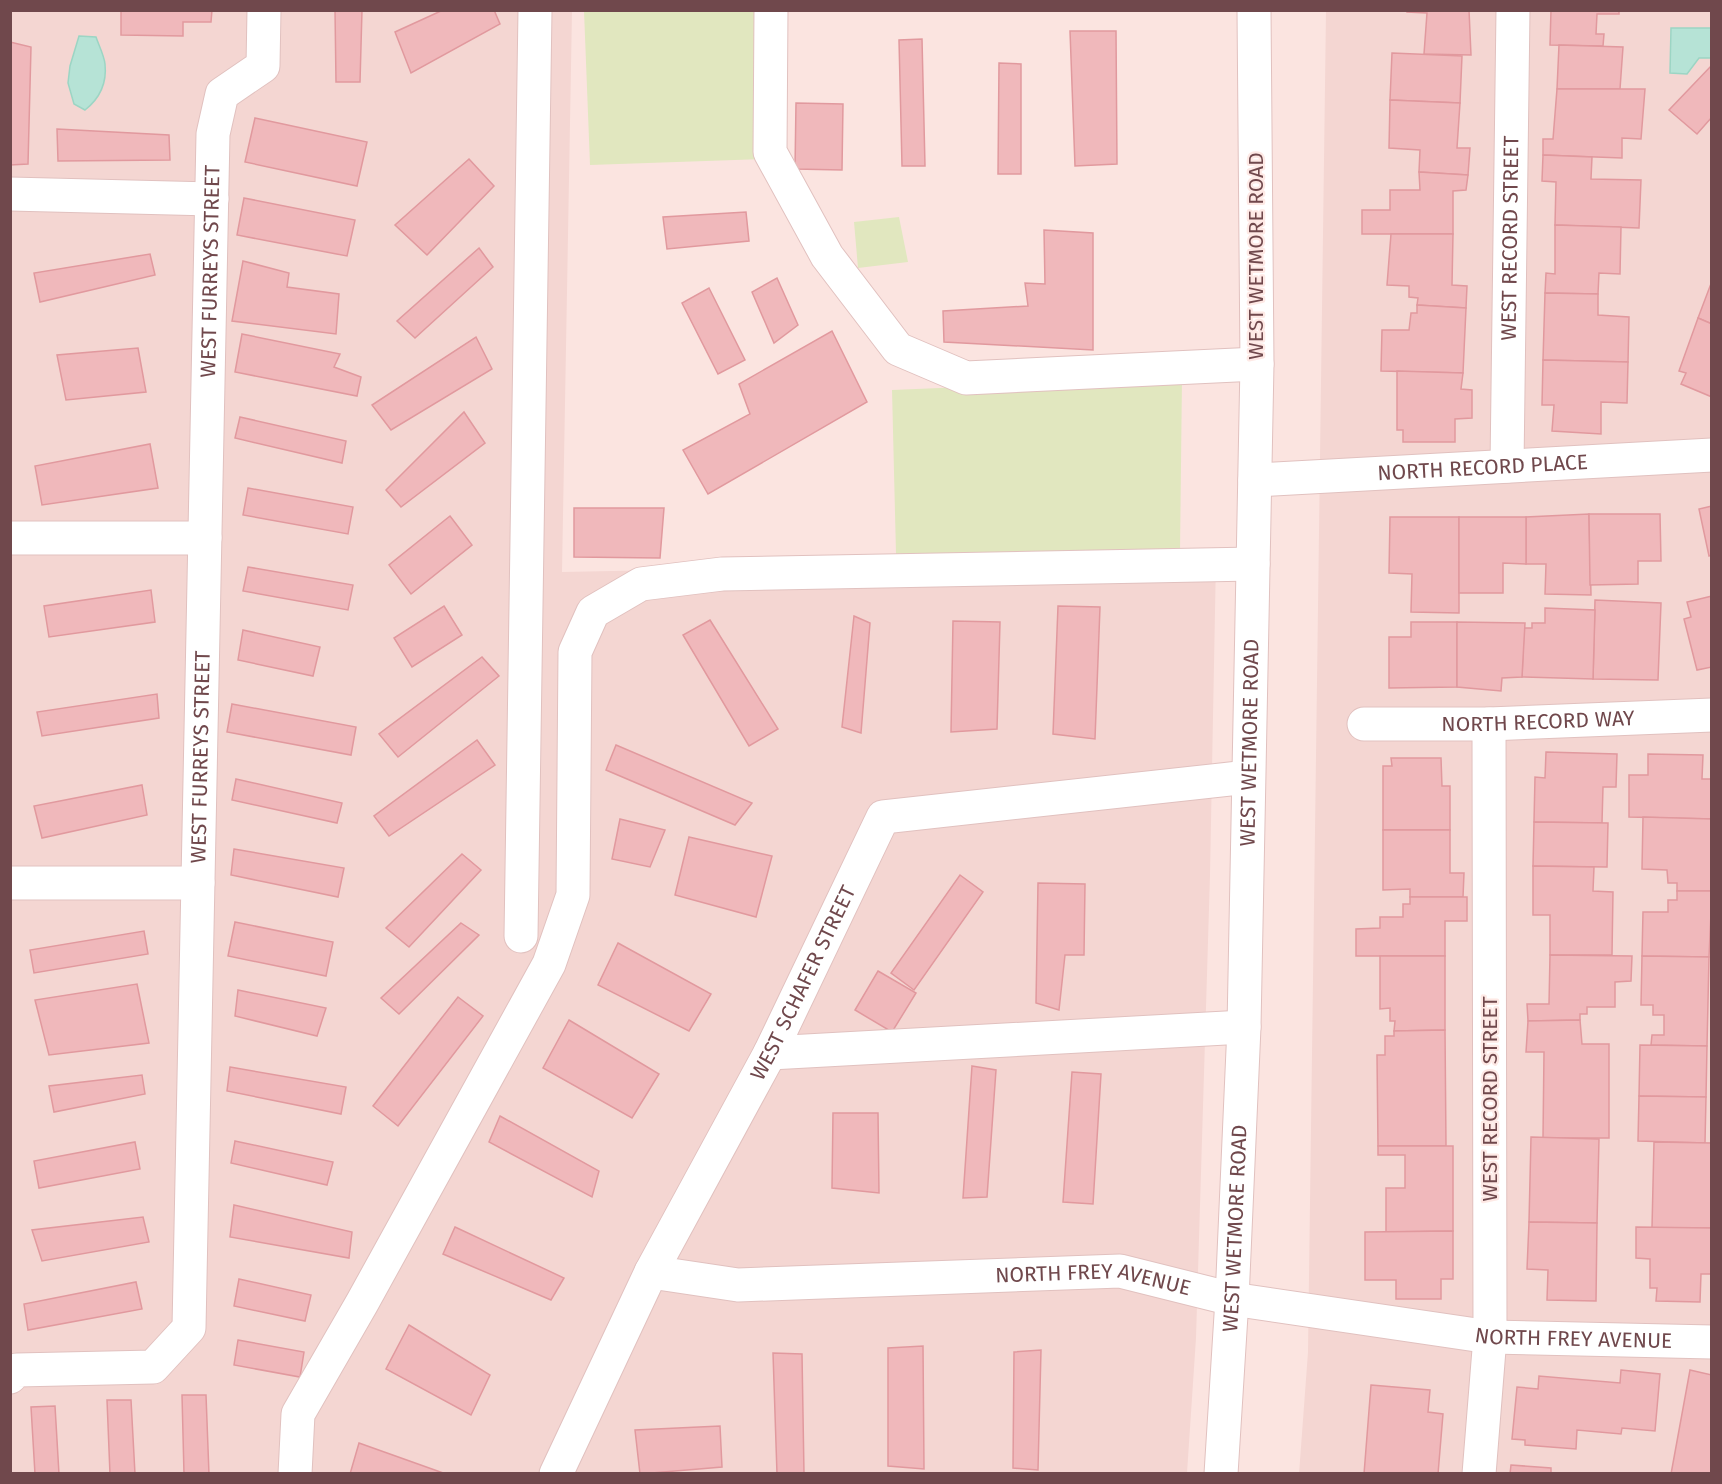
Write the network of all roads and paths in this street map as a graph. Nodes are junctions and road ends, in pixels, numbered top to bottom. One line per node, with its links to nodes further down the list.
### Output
1 (264, 10): 7 (street, WEST FURREYS STREET)
2 (535, 10): 21 (street)
3 (771, 10): 8 (street)
4 (1254, 10): 8 (street, WEST WETMORE ROAD)
5 (1513, 10): 10 (street, WEST RECORD STREET)
6 (10, 195): 7 (street)
7 (212, 199): 13 (street, WEST FURREYS STREET)
8 (1257, 364): 11 (street, WEST WETMORE ROAD)
9 (1712, 455): 10 (street, NORTH RECORD PLACE)
10 (1507, 466): 11 (street, NORTH RECORD PLACE)
11 (1255, 480): 14 (street, WEST WETMORE ROAD)
12 (10, 538): 13 (street)
13 (204, 538): 20 (street, WEST FURREYS STREET)
14 (1253, 564): 18 (street, WEST WETMORE ROAD); 29 (street)
15 (1712, 715): 17 (street, NORTH RECORD WAY)
16 (1364, 724): 17 (street, NORTH RECORD WAY)
17 (1489, 724): 26 (street, WEST RECORD STREET)
18 (1248, 777): 22 (street, WEST WETMORE ROAD); 23 (street, WEST SCHAFER STREET)
19 (10, 883): 20 (street)
20 (198, 883): 28 (street, WEST FURREYS STREET)
21 (521, 936)
22 (1244, 1027): 23 (street); 25 (street, WEST WETMORE ROAD)
23 (770, 1053): 24 (street, WEST SCHAFER STREET)
24 (651, 1272): 25 (street, NORTH FREY AVENUE); 30 (street, WEST SCHAFER STREET)
25 (1232, 1299): 26 (street, NORTH FREY AVENUE); 31 (street, WEST WETMORE ROAD)
26 (1490, 1337): 27 (street, NORTH FREY AVENUE); 32 (street, WEST RECORD STREET)
27 (1712, 1342)
28 (10, 1377)
29 (295, 1473)
30 (556, 1473)
31 (1221, 1473)
32 (1479, 1473)

